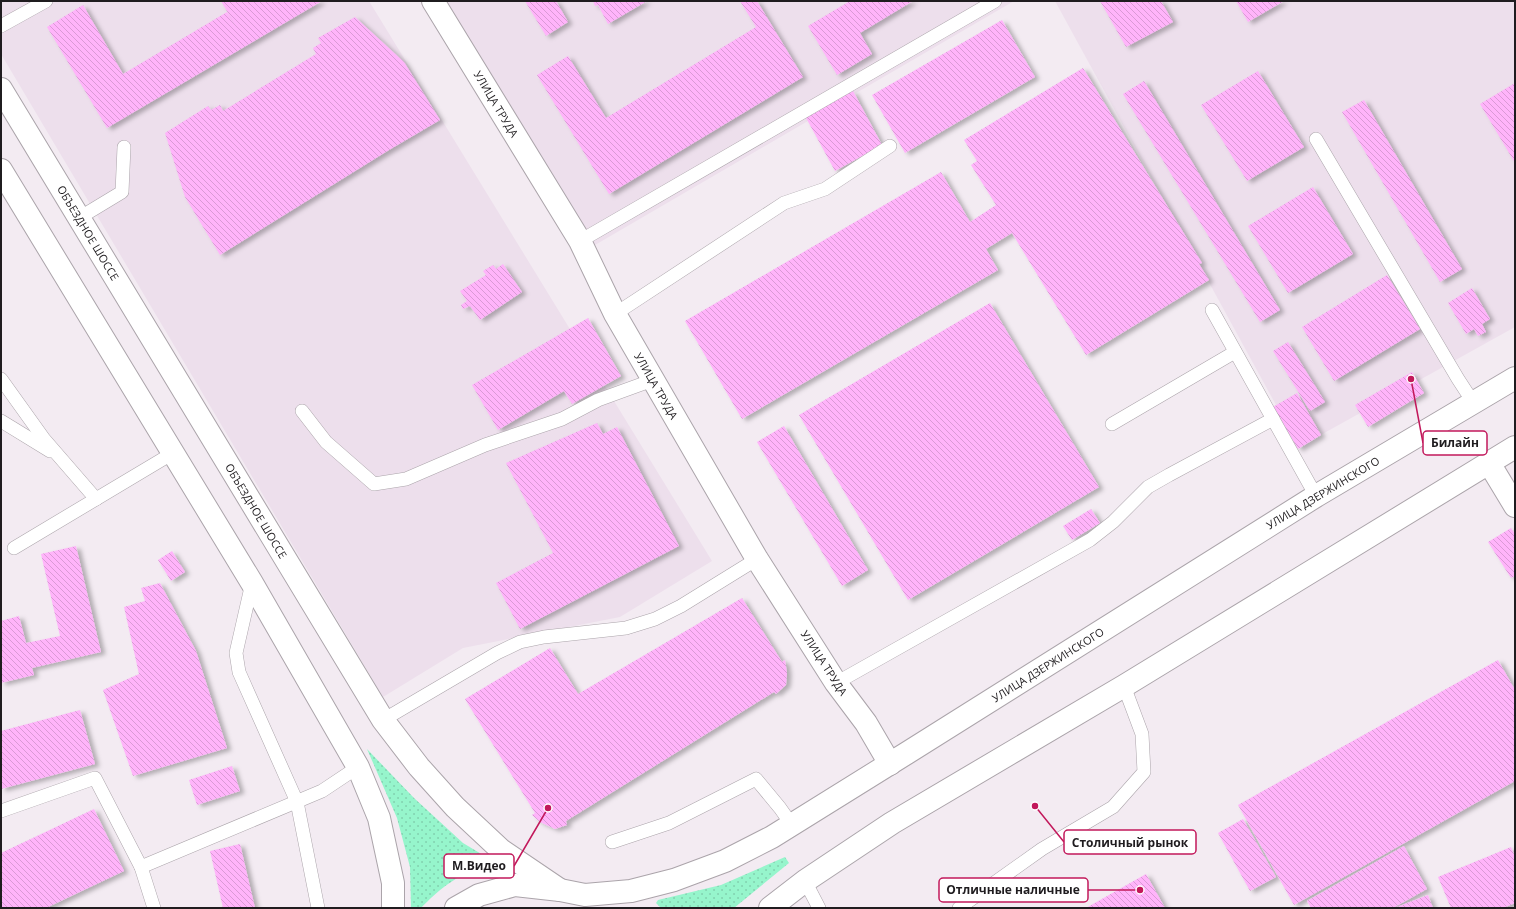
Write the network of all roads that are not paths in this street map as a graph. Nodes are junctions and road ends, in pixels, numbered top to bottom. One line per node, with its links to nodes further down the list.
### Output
1 (46, 1): 4 (lane)
2 (433, 1): 11 (street, УЛИЦА ТРУДА)
3 (995, 1): 11 (lane)
4 (1, 26)
5 (1, 89): 10 (street, ОБЪЕЗДНОЕ ШОССЕ)
6 (1316, 139): 18 (lane)
7 (890, 146): 13 (lane)
8 (124, 147): 10 (lane)
9 (1, 170): 24 (street)
10 (79, 218): 35 (street, ОБЪЕЗДНОЕ ШОССЕ)
11 (580, 241): 13 (street, УЛИЦА ТРУДА)
12 (1212, 310): 14 (lane)
13 (615, 314): 17 (street, УЛИЦА ТРУДА)
14 (1235, 352): 20 (lane); 22 (lane)
15 (1515, 378): 18 (street, УЛИЦА ДЗЕРЖИНСКОГО)
16 (1, 379): 25 (lane)
17 (653, 380): 19 (lane); 31 (street, УЛИЦА ТРУДА)
18 (1474, 402): 27 (street, УЛИЦА ДЗЕРЖИНСКОГО)
19 (302, 411)
20 (1273, 420): 27 (lane); 33 (lane)
21 (1, 421): 25 (lane)
22 (1112, 424)
23 (1515, 447): 26 (street)
24 (173, 453): 28 (lane); 32 (street)
25 (59, 456): 28 (lane)
26 (1489, 463): 29 (street); 34 (street)
27 (1316, 496): 36 (street, УЛИЦА ДЗЕРЖИНСКОГО)
28 (96, 499): 30 (lane)
29 (1515, 506)
30 (14, 548)
31 (757, 559): 33 (street, УЛИЦА ТРУДА); 35 (lane)
32 (252, 583): 37 (street); 38 (lane)
33 (836, 683): 36 (street, УЛИЦА ТРУДА)
34 (1124, 686): 43 (street); 53 (lane)
35 (383, 720): 44 (street, ОБЪЕЗДНОЕ ШОССЕ)
36 (890, 764): 40 (street, УЛИЦА ДЗЕРЖИНСКОГО)
37 (358, 767): 38 (lane); 48 (street)
38 (297, 802): 42 (lane); 47 (lane)
39 (1, 811): 42 (lane)
40 (792, 825): 41 (lane); 45 (street, УЛИЦА ДЗЕРЖИНСКОГО)
41 (612, 842)
42 (142, 867): 46 (lane)
43 (804, 881): 51 (street); 52 (lane)
44 (560, 890): 45 (street, УЛИЦА ДЗЕРЖИНСКОГО); 49 (street, УЛИЦА ДЗЕРЖИНСКОГО)
45 (586, 895): 50 (street)
46 (154, 908)
47 (318, 908)
48 (393, 908)
49 (456, 908)
50 (609, 908)
51 (770, 908)
52 (819, 908)
53 (959, 908)

